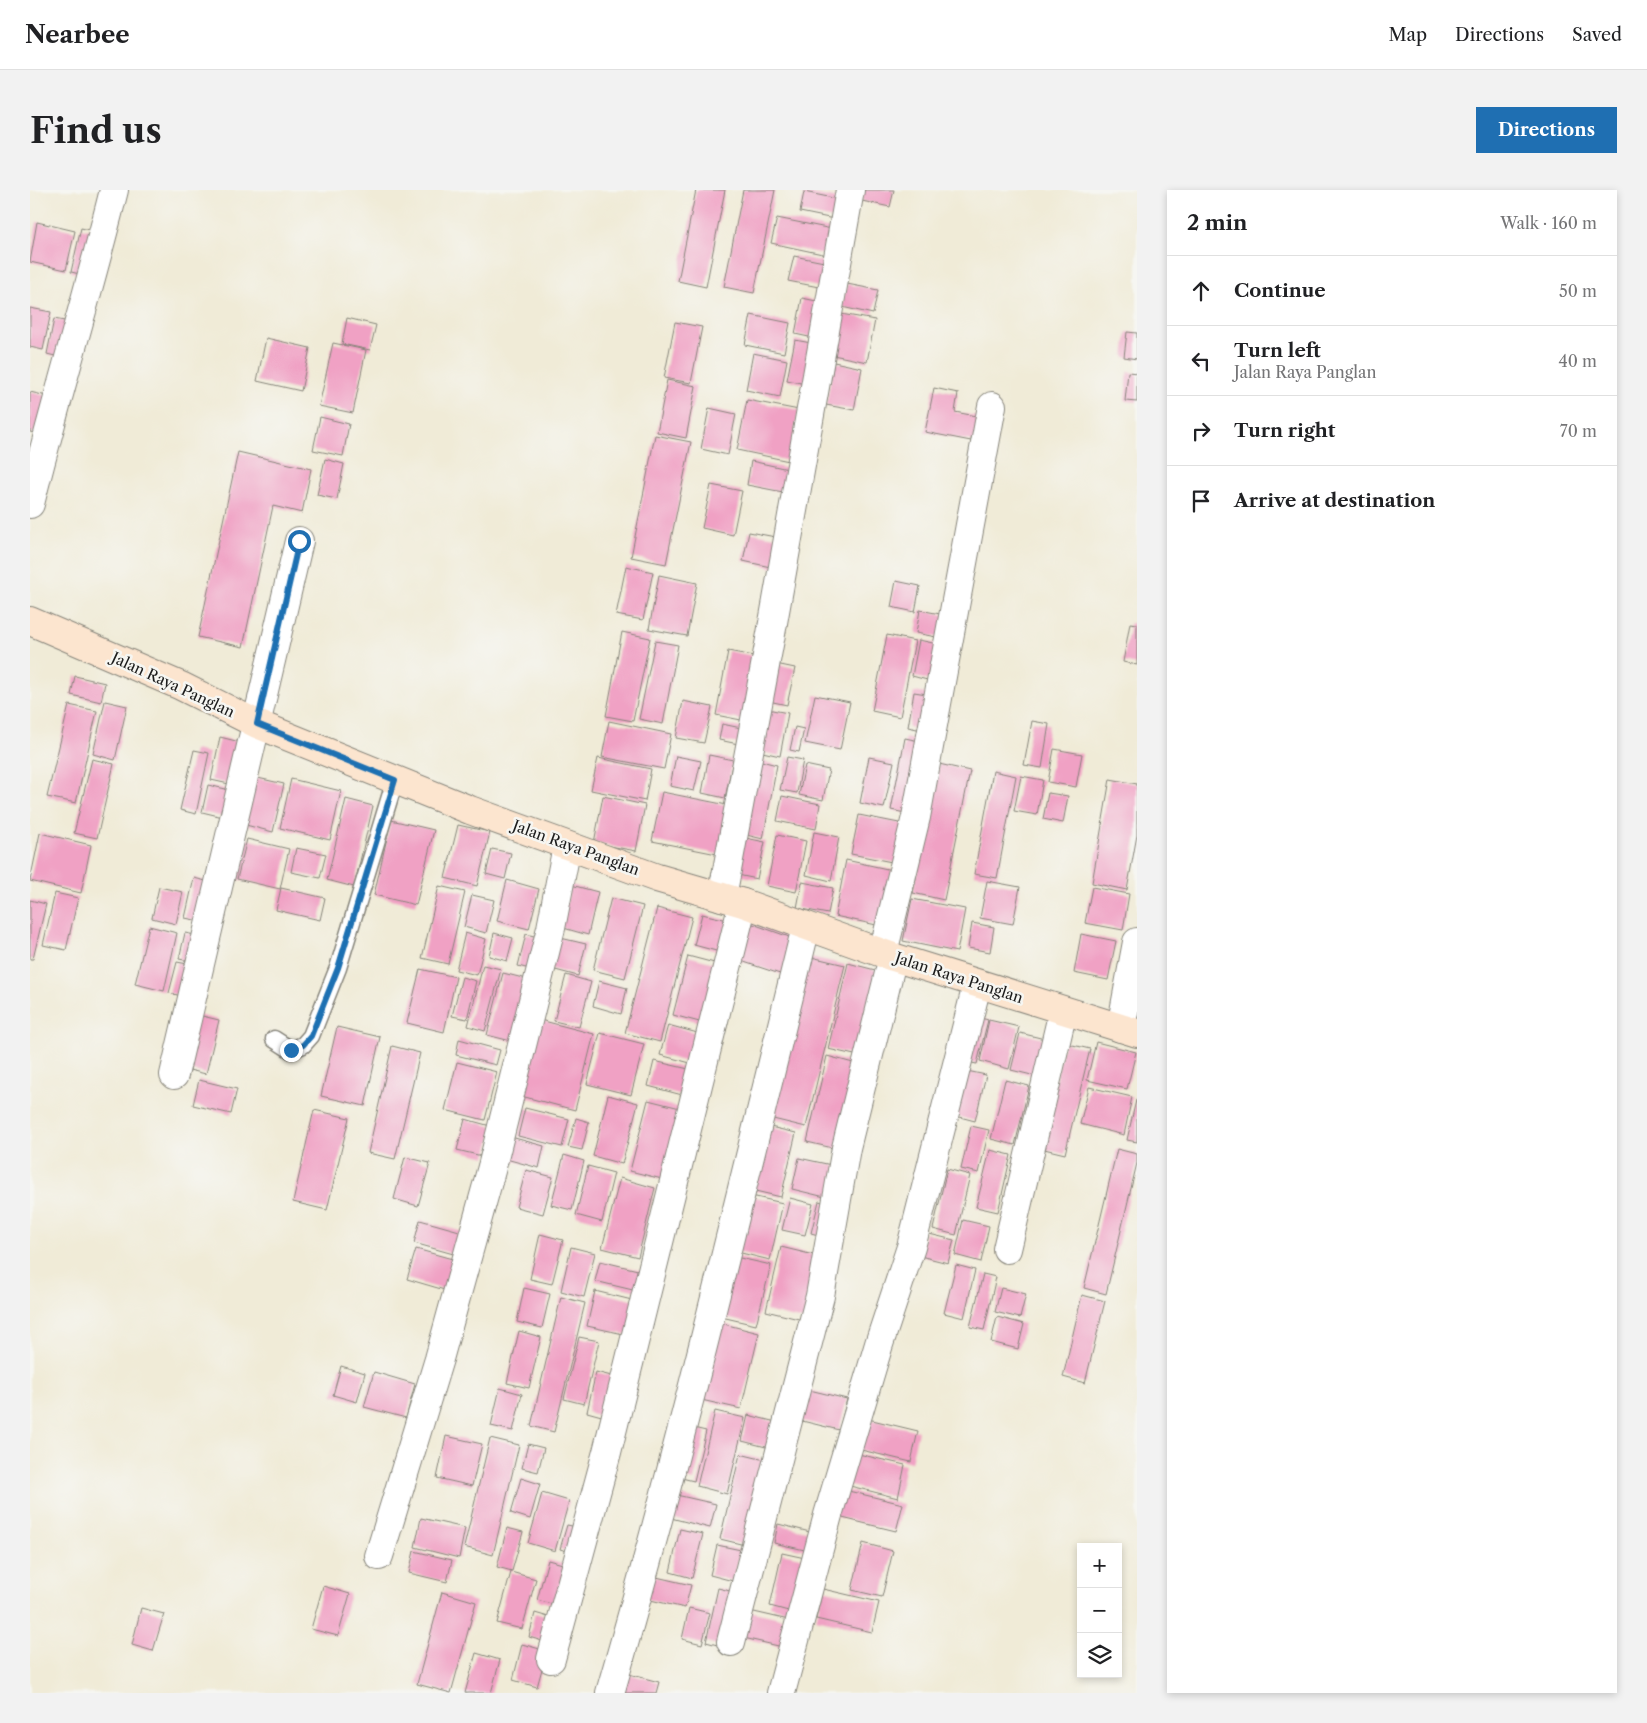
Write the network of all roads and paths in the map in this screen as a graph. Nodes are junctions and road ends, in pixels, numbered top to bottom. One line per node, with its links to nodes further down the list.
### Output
1 (114, 190): 4 (street)
2 (850, 190): 10 (street)
3 (992, 406): 13 (street)
4 (30, 504)
5 (299, 541): 7 (street)
6 (30, 621): 7 (street, Jalan Raya Panglan)
7 (257, 724): 8 (street, Jalan Raya Panglan); 18 (street)
8 (395, 780): 9 (street, Jalan Raya Panglan); 17 (lane)
9 (567, 846): 10 (street, Jalan Raya Panglan); 20 (street)
10 (732, 900): 11 (street, Jalan Raya Panglan); 22 (street)
11 (806, 927): 13 (street, Jalan Raya Panglan); 23 (street)
12 (1137, 942): 16 (street)
13 (888, 955): 14 (street, Jalan Raya Panglan); 21 (street)
14 (977, 985): 15 (street, Jalan Raya Panglan); 24 (street)
15 (1063, 1011): 16 (street, Jalan Raya Panglan); 19 (street)
16 (1129, 1030)
17 (274, 1039)
18 (174, 1075)
19 (1007, 1249)
20 (379, 1556)
21 (731, 1642)
22 (551, 1659)
23 (610, 1693)
24 (781, 1693)

